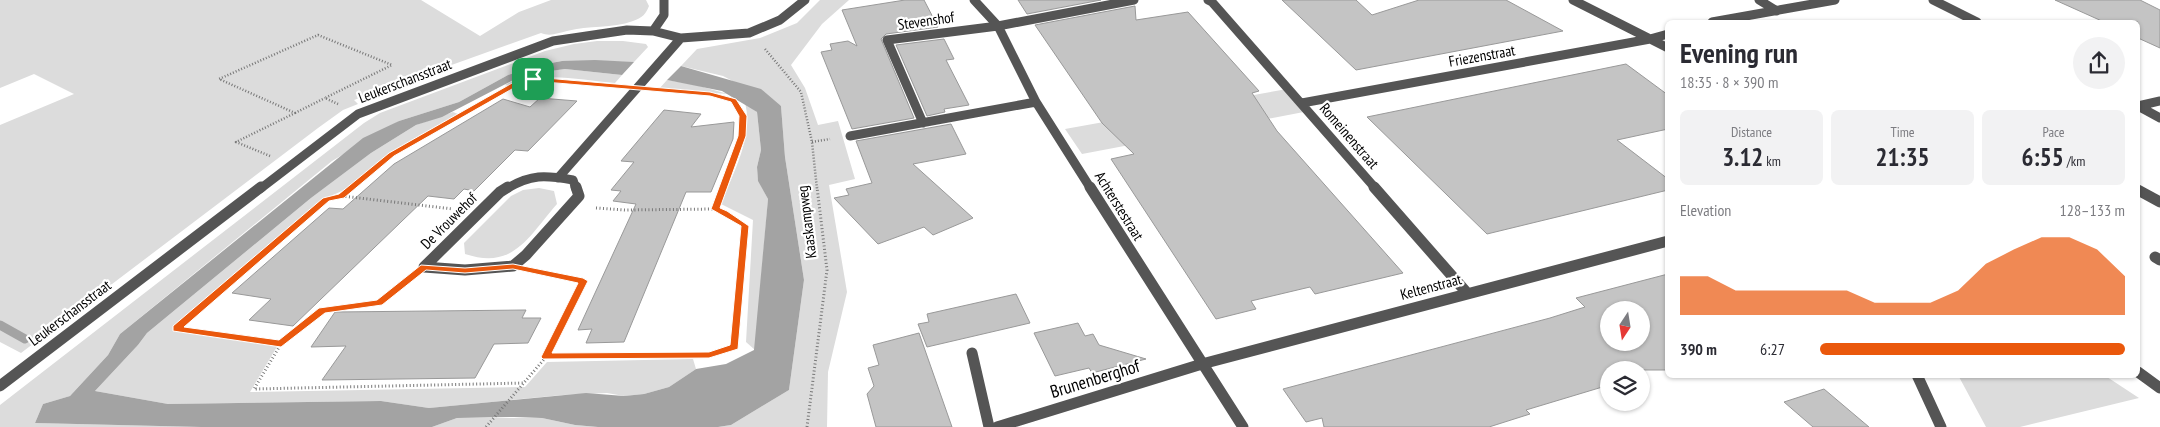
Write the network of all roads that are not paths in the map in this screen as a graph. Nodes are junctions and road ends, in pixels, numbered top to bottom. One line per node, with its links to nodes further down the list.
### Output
1 (664, 0): 14 (street)
2 (804, 0): 16 (street, Leukerschansstraat)
3 (974, 0): 13 (street, Achterstestraat)
4 (1134, 0): 13 (street)
5 (1208, 0): 21 (street, Romeinenstraat)
6 (1573, 0): 17 (street)
7 (1759, 0): 10 (street)
8 (1835, 0): 10 (street)
9 (1933, 0): 12 (street)
10 (1777, 11): 11 (street)
11 (1724, 20)
12 (1972, 20)
13 (998, 26): 20 (street, Achterstestraat); 25 (street, Stevenshof)
14 (653, 31): 16 (street, Leukerschansstraat); 36 (street, Leukerschansstraat)
15 (1665, 35): 17 (street, Friezenstraat)
16 (681, 38): 27 (street)
17 (1650, 39): 18 (street); 21 (street, Friezenstraat)
18 (1665, 46)
19 (2160, 101): 22 (street)
20 (1036, 102): 25 (street); 33 (street, Achterstestraat)
21 (1302, 103): 31 (street, Romeinenstraat)
22 (2140, 106)
23 (2140, 107): 24 (street)
24 (2160, 118)
25 (923, 123): 26 (street)
26 (850, 136)
27 (558, 178): 27 (street, De Vrouwehof)
28 (2140, 191): 29 (street)
29 (2160, 202)
30 (1665, 242): 31 (street, Keltenstraat)
31 (1467, 293): 33 (street, Keltenstraat)
32 (972, 353): 38 (street)
33 (1202, 364): 39 (street, Brunenberghof); 40 (street, Achterstestraat)
34 (2140, 373): 37 (street)
35 (1918, 378): 41 (street)
36 (0, 386)
37 (2160, 388)
38 (989, 427)
39 (998, 427)
40 (1243, 427)
41 (1941, 427)

